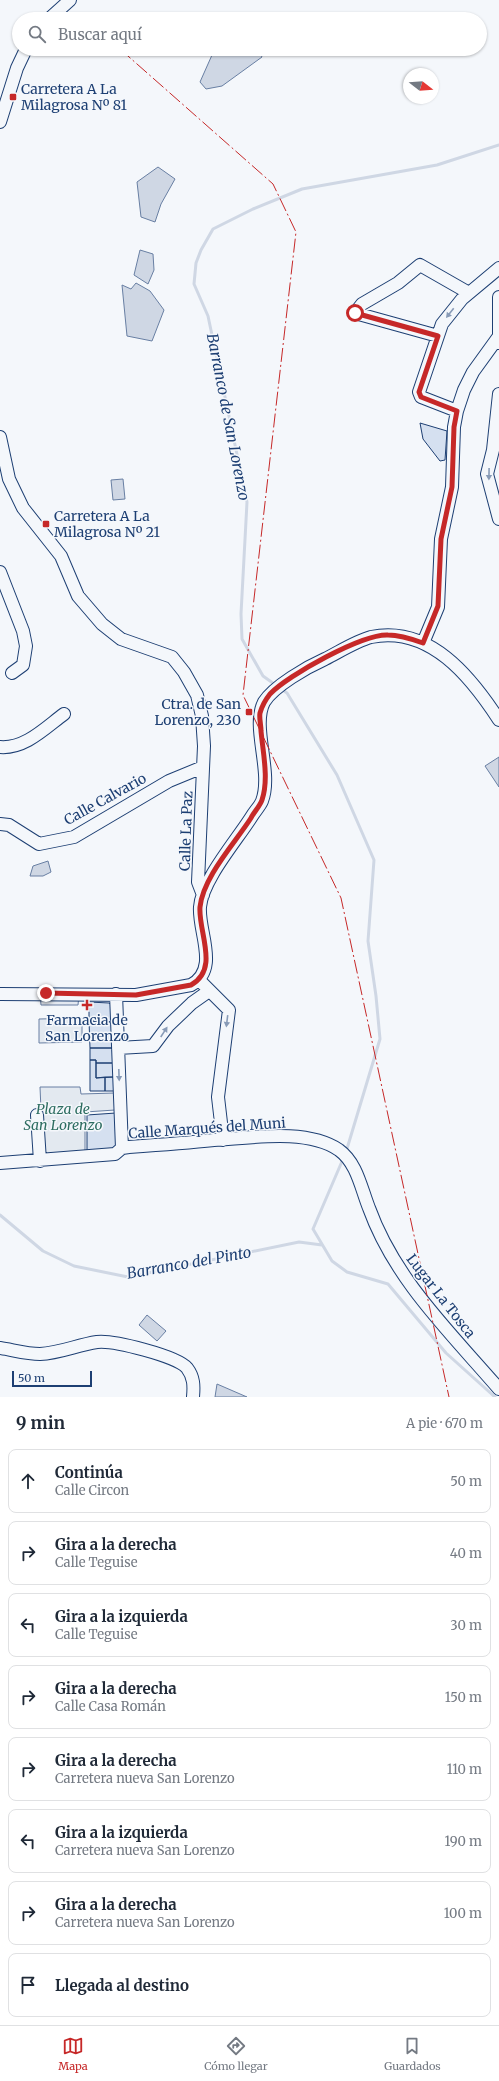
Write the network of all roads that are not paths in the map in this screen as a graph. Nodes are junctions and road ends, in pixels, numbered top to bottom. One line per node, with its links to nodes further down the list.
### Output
1 (70, 0): 2 (street)
2 (57, 12)
3 (23, 56): 4 (street)
4 (0, 122)
5 (499, 268): 6 (street)
6 (469, 293): 8 (street, one-way to 8); 8 (street)
7 (499, 297): 9 (street)
8 (438, 336): 12 (street)
9 (499, 337): 10 (street); 12 (street)
10 (499, 344)
11 (499, 394): 14 (street, one-way to 14)
12 (457, 411): 16 (street)
13 (1, 445): 21 (street, Calle La Paz)
14 (499, 519)
15 (1, 576): 17 (street)
16 (423, 643): 19 (street); 23 (street)
17 (12, 673)
18 (64, 714): 20 (street)
19 (499, 720)
20 (0, 748)
21 (204, 767): 22 (street, Calle Calvario); 23 (street, Calle La Paz)
22 (0, 824)
23 (203, 896): 24 (street)
24 (200, 980): 25 (street); 27 (street)
25 (209, 991): 28 (street, one-way to 25); 30 (street, one-way to 30)
26 (0, 994): 27 (street)
27 (116, 994): 28 (street)
28 (118, 1048): 31 (street, one-way to 31)
29 (37, 1116): 33 (street)
30 (222, 1140): 31 (street, Calle Marqués del Muni); 32 (street, Calle Marqués del Muni)
31 (122, 1148): 33 (street, Calle Marqués del Muni)
32 (339, 1150): 36 (street, Lugar La Tosca)
33 (40, 1161): 34 (street, Calle Marqués del Muni)
34 (0, 1163)
35 (0, 1348): 37 (street)
36 (499, 1388)
37 (193, 1397)

